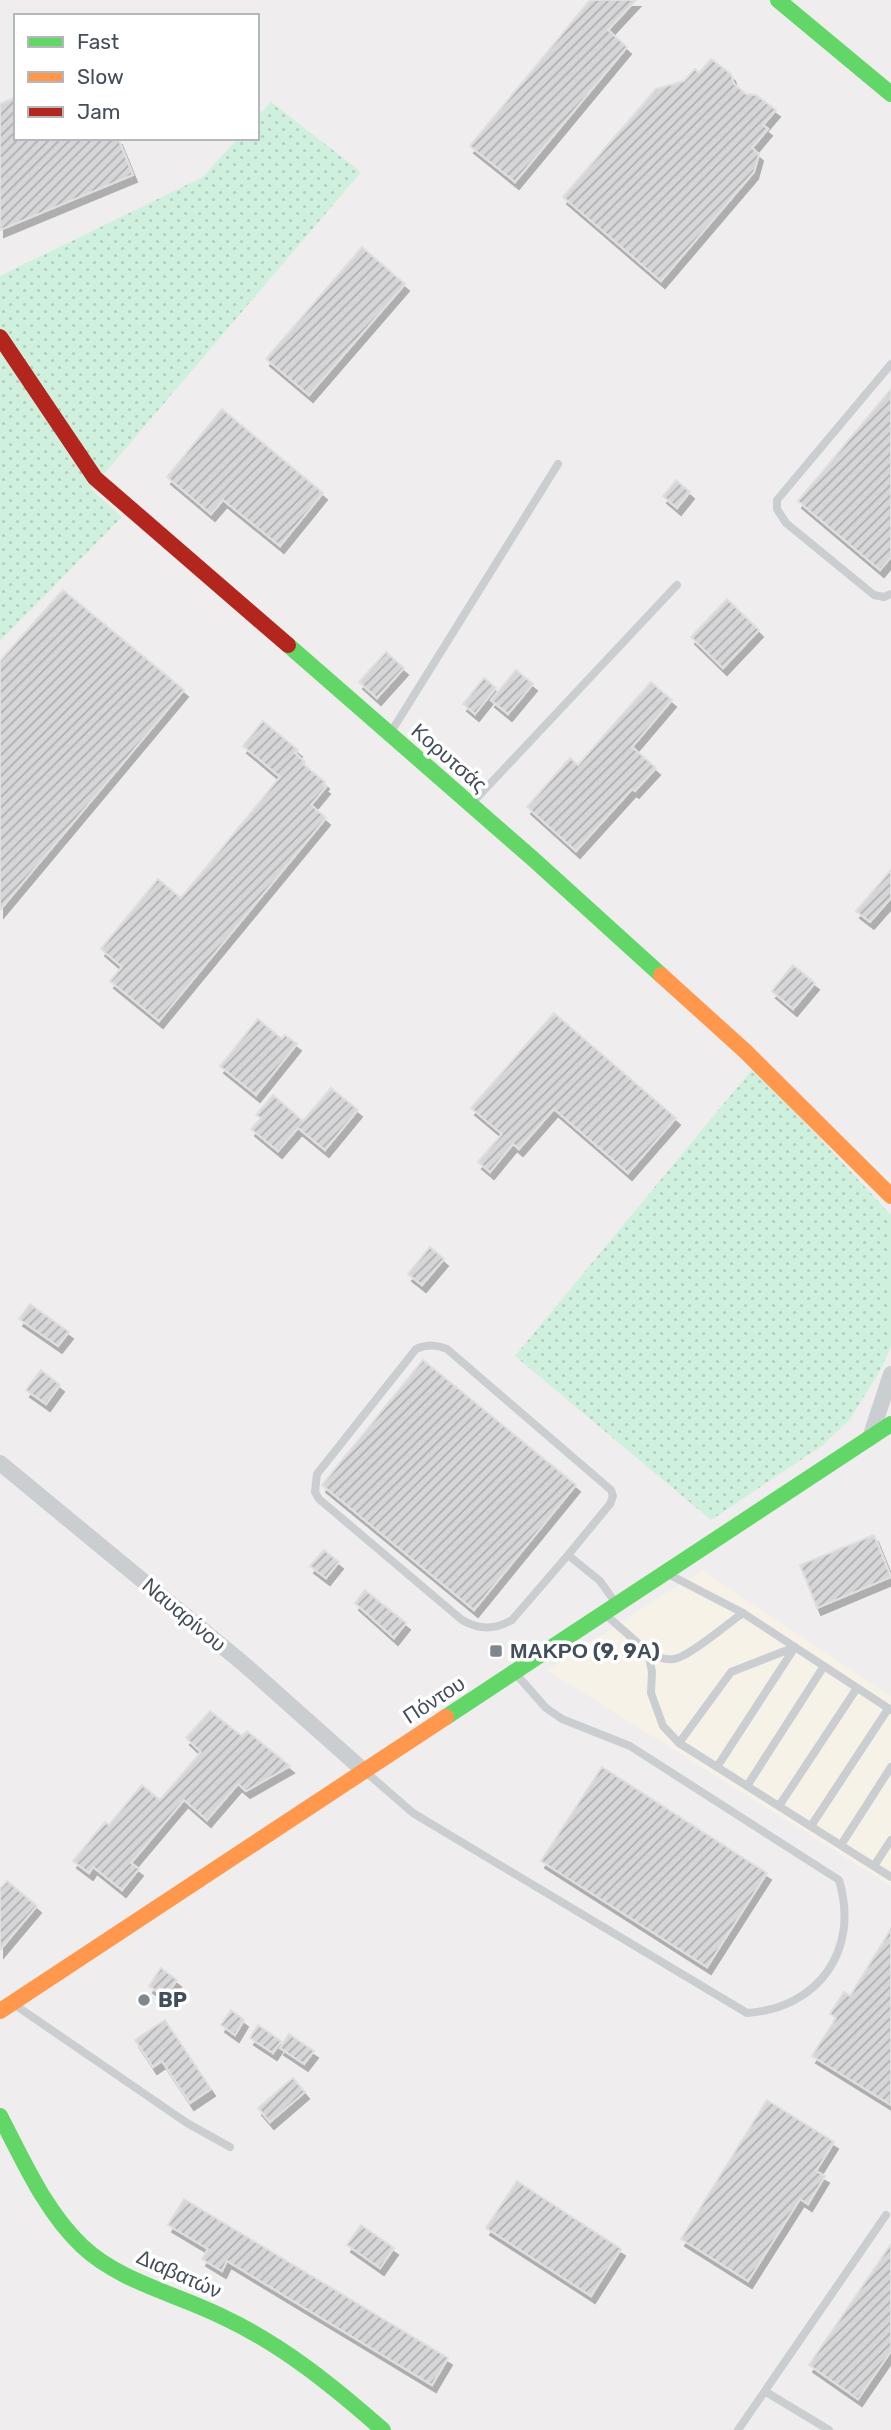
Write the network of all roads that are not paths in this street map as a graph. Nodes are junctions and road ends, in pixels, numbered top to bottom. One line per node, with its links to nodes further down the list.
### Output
1 (778, 0): 2 (street)
2 (891, 94)
3 (0, 337): 8 (street, Κορυτσάς)
4 (891, 365): 7 (lane)
5 (558, 464): 8 (lane)
6 (677, 585): 9 (lane)
7 (891, 594)
8 (390, 734): 9 (street, Κορυτσάς)
9 (471, 805): 10 (street, Κορυτσάς)
10 (891, 1196)
11 (891, 1374): 13 (street)
12 (891, 1424): 13 (street, Πόντου)
13 (870, 1438): 14 (street); 17 (street, Πόντου)
14 (891, 1449)
15 (0, 1463): 29 (street, Ναυαρίνου)
16 (568, 1555): 16 (lane); 18 (lane)
17 (665, 1573): 18 (street, Πόντου); 19 (lane)
18 (611, 1609): 21 (lane); 23 (street, Πόντου)
19 (743, 1613): 20 (lane); 21 (lane)
20 (795, 1647): 22 (lane); 26 (lane); 27 (lane)
21 (648, 1652): 26 (lane)
22 (824, 1666): 24 (lane); 30 (lane)
23 (514, 1672): 29 (street, Πόντου); 29 (lane)
24 (857, 1688): 25 (lane); 31 (lane)
25 (890, 1709): 32 (lane)
26 (679, 1743): 27 (lane)
27 (718, 1767): 30 (lane)
28 (891, 1767): 34 (lane)
29 (364, 1771): 37 (street, Πόντου)
30 (747, 1786): 31 (lane)
31 (779, 1806): 32 (lane)
32 (811, 1826): 34 (lane)
33 (891, 1840): 35 (lane)
34 (841, 1845): 35 (lane)
35 (874, 1866): 36 (lane)
36 (891, 1877)
37 (6, 2007): 39 (lane)
38 (0, 2116): 42 (street, Διαβατών)
39 (229, 2147)
40 (886, 2215): 41 (lane)
41 (766, 2392): 43 (lane); 44 (lane)
42 (383, 2430)
43 (738, 2430)
44 (829, 2430)

